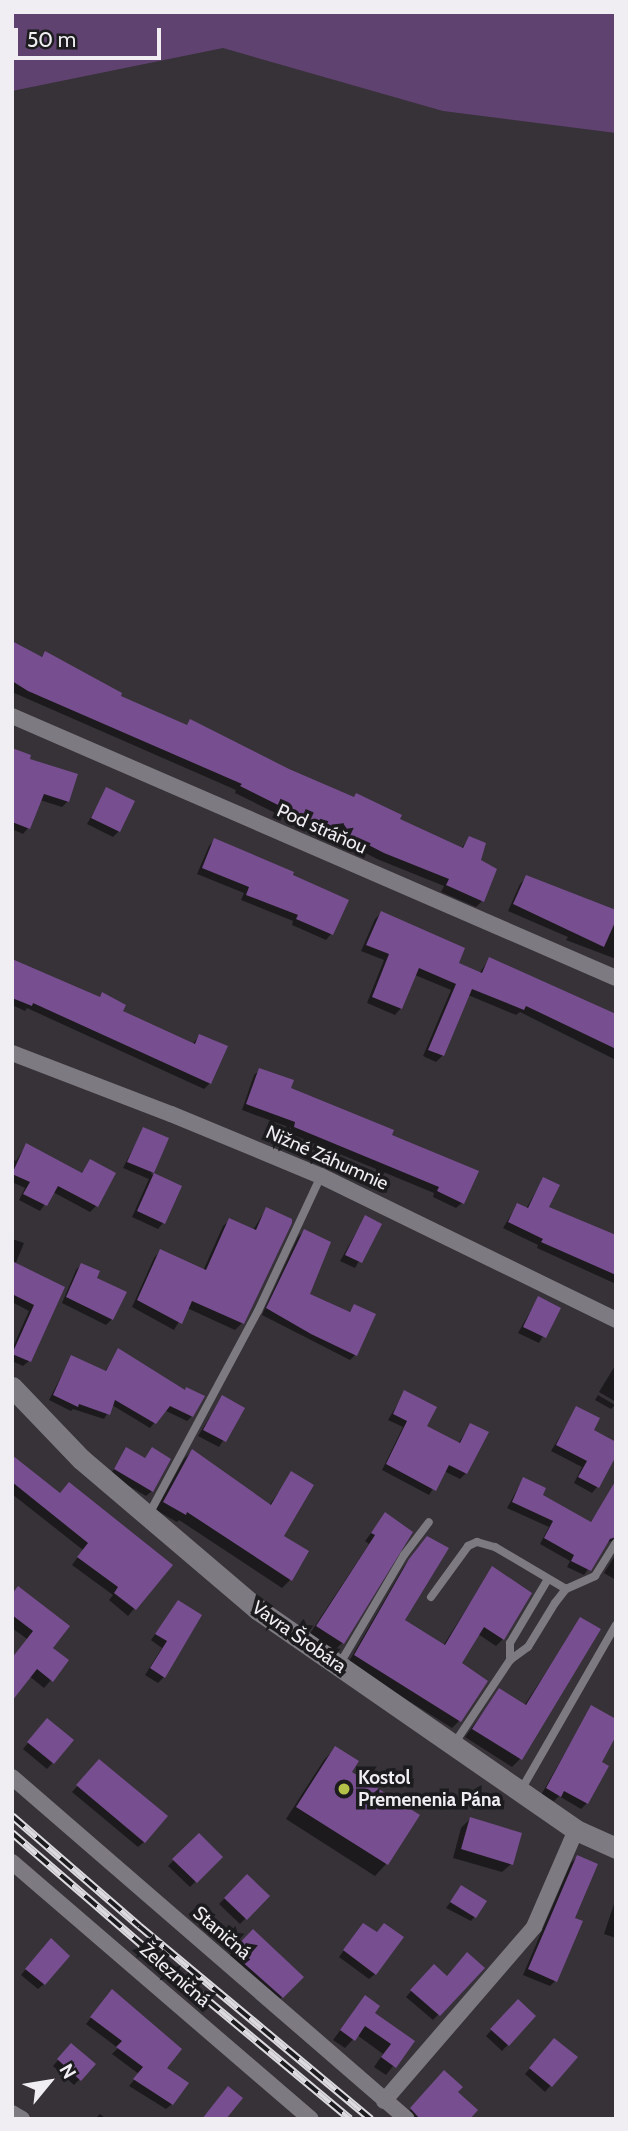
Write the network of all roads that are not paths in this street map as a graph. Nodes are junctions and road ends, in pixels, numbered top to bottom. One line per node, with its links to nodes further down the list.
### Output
1 (12, 716): 2 (street, Pod stráňou)
2 (616, 978)
3 (12, 1053): 4 (street, Nižné Záhumnie)
4 (321, 1176): 5 (street, Nižné Záhumnie); 7 (lane)
5 (616, 1320)
6 (12, 1387): 7 (street, Vavra Šrobára)
7 (148, 1516): 15 (street, Vavra Šrobára)
8 (429, 1522): 15 (lane)
9 (616, 1543): 11 (lane)
10 (548, 1579): 11 (lane); 12 (lane); 14 (lane)
11 (566, 1590): 14 (lane)
12 (431, 1597)
13 (616, 1625): 18 (lane)
14 (510, 1660): 16 (lane)
15 (340, 1665): 16 (street, Vavra Šrobára)
16 (454, 1744): 18 (street, Vavra Šrobára)
17 (12, 1777): 22 (street, Staničná)
18 (521, 1790): 19 (street, Vavra Šrobára)
19 (576, 1830): 20 (street, Vavra Šrobára); 22 (street)
20 (616, 1848)
21 (12, 1862): 25 (street, Železničná)
22 (384, 2101): 26 (street, Staničná)
23 (12, 2113): 24 (street)
24 (22, 2119)
25 (311, 2119)
26 (407, 2119)

